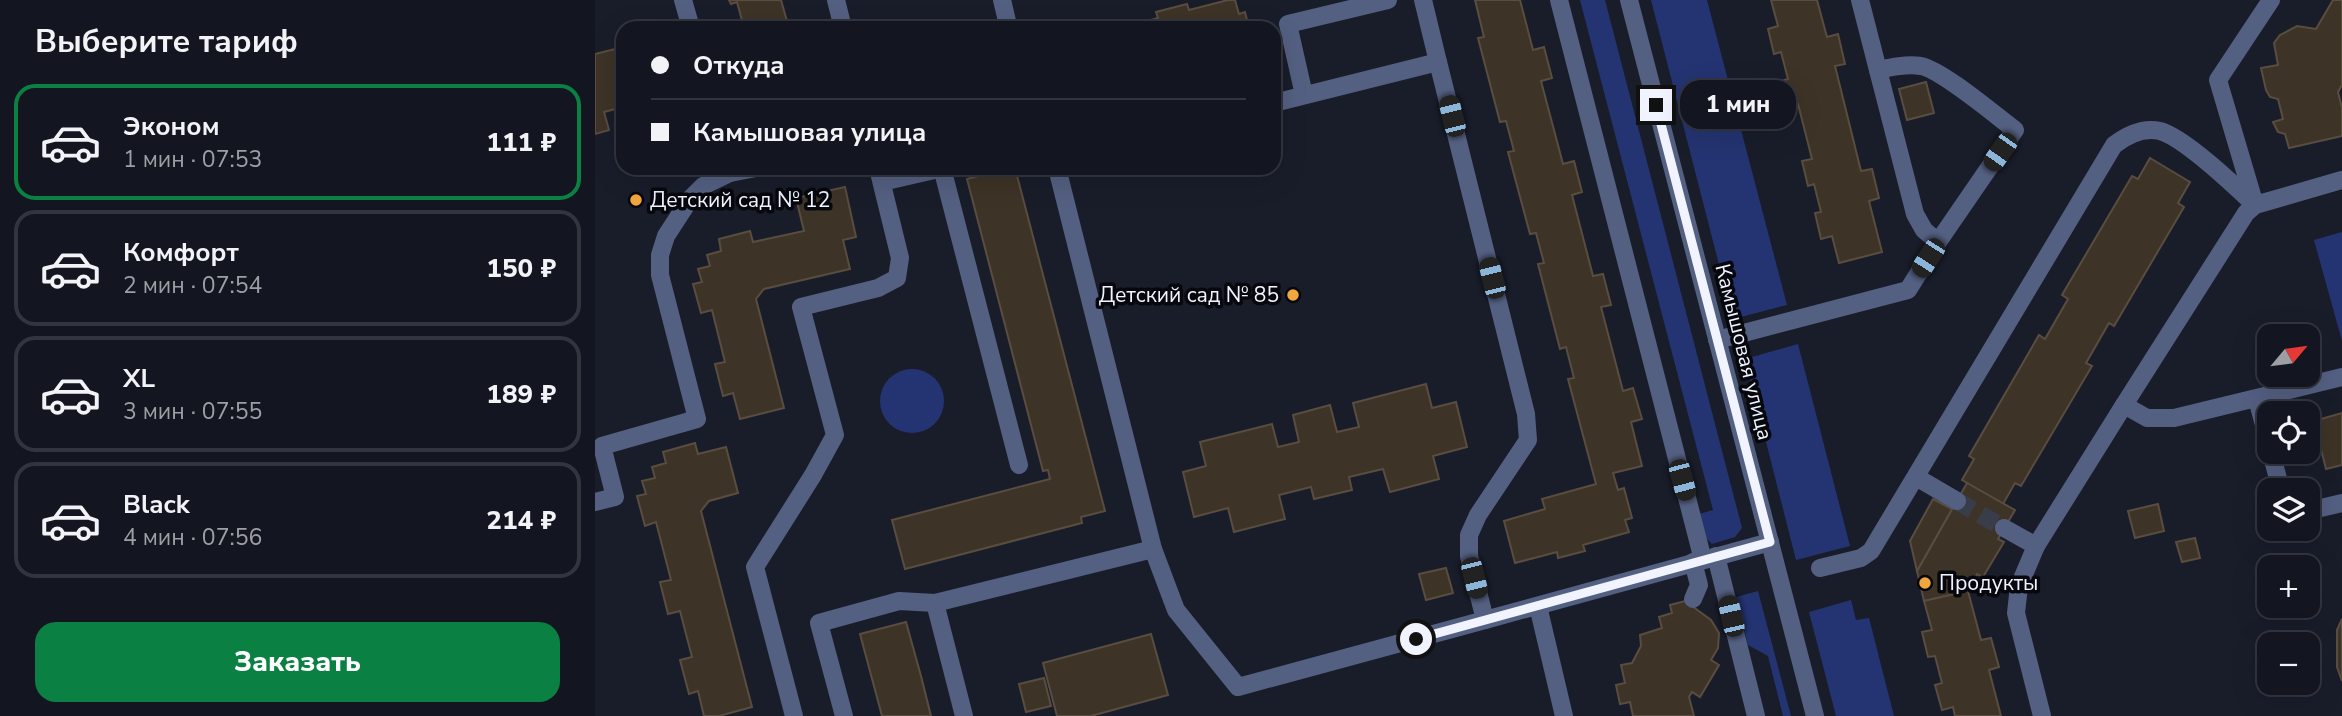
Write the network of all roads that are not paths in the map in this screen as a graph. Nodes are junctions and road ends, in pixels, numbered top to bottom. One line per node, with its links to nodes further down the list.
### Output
1 (683, 0): 10 (street)
2 (836, 0): 11 (street)
3 (1002, 0): 12 (street)
4 (1388, 0): 15 (street)
5 (1423, 0): 13 (street)
6 (1559, 0): 39 (street)
7 (1629, 0): 24 (street, Камышовая улица)
8 (1860, 0): 14 (street)
9 (2271, 0): 22 (street)
10 (689, 21)
11 (841, 21)
12 (1007, 21)
13 (1438, 62): 15 (street); 44 (street)
14 (1878, 70): 23 (street); 23 (street)
15 (1304, 95): 16 (street)
16 (1281, 101)
17 (723, 175): 32 (street)
18 (880, 175): 45 (street)
19 (944, 175): 29 (street)
20 (1059, 175): 38 (street)
21 (2342, 180): 22 (street)
22 (2255, 205): 28 (street); 30 (street)
23 (1938, 242): 24 (street)
24 (1717, 340): 36 (street, Камышовая улица)
25 (2342, 377): 26 (street)
26 (2257, 398): 27 (street); 28 (street)
27 (2258, 401)
28 (2124, 405): 37 (street)
29 (1019, 465)
30 (1916, 477): 31 (street); 40 (street)
31 (1957, 501)
32 (595, 502)
33 (2342, 503): 34 (street)
34 (2320, 508)
35 (2004, 528): 37 (street)
36 (1770, 542): 39 (street); 50 (street, Камышовая улица)
37 (2036, 546): 51 (street)
38 (1153, 549): 42 (street); 44 (street)
39 (1704, 559): 41 (street); 43 (street); 49 (street)
40 (1820, 568)
41 (1693, 598)
42 (935, 603): 46 (street); 47 (street)
43 (1538, 606): 44 (street); 48 (street)
44 (1485, 620)
45 (794, 716)
46 (844, 716)
47 (964, 716)
48 (1564, 716)
49 (1756, 716)
50 (1815, 716)
51 (2042, 716)

